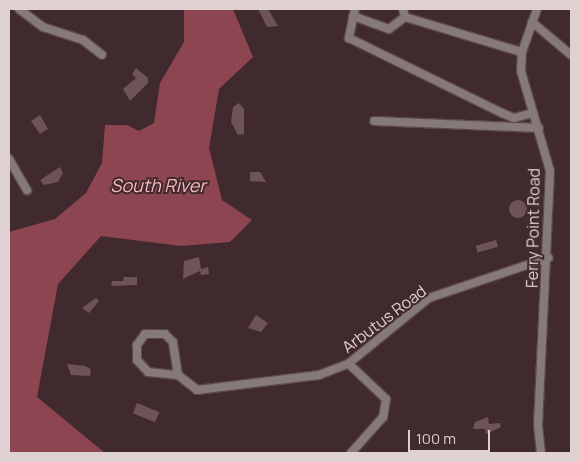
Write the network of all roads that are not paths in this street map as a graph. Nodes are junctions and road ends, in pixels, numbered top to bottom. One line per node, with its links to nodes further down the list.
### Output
1 (19, 9): 8 (street)
2 (403, 9): 5 (street)
3 (537, 9): 6 (street, Ferry Point Road)
4 (354, 12): 5 (street); 10 (street)
5 (405, 17): 7 (street)
6 (532, 22): 7 (street, Ferry Point Road); 9 (street)
7 (522, 52): 10 (street, Ferry Point Road)
8 (102, 55)
9 (571, 55)
10 (532, 113): 12 (street, Ferry Point Road)
11 (374, 121): 12 (street)
12 (539, 128): 15 (street, Ferry Point Road)
13 (9, 159): 14 (street)
14 (27, 190)
15 (548, 258): 16 (street, Arbutus Road); 19 (street, Ferry Point Road)
16 (349, 364): 17 (street, Arbutus Road); 18 (street)
17 (178, 375): 17 (street)
18 (351, 453)
19 (541, 453)

